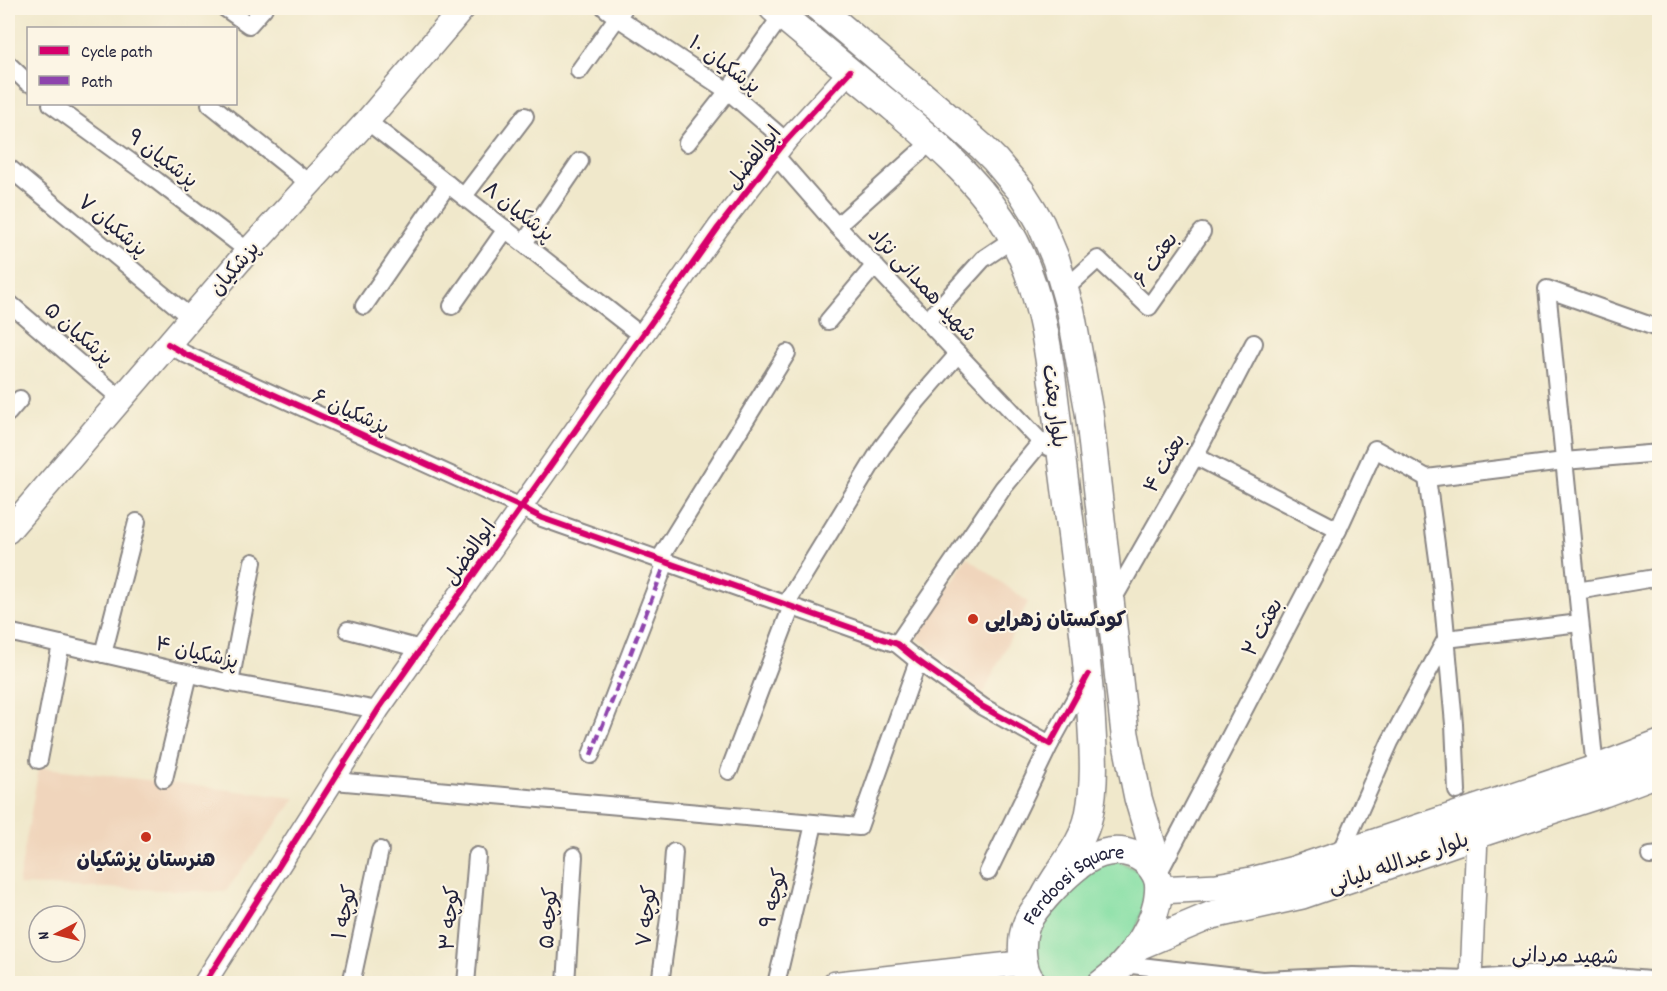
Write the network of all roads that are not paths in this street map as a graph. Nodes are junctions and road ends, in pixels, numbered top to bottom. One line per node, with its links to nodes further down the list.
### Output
1 (225, 8): 2 (street)
2 (264, 8)
3 (463, 8): 15 (main road, پزشکیان)
4 (819, 8): 31 (main road, بلوار بعثت)
5 (616, 11): 8 (street); 11 (street, پزشکیان ۱۰)
6 (777, 11): 9 (main road, بلوار بعثت); 11 (street)
7 (8, 64): 10 (street)
8 (579, 71)
9 (850, 71): 16 (main road, بلوار بعثت); 18 (street, ابوالفضل)
10 (27, 82)
11 (728, 91): 17 (street); 18 (street, پزشکیان ۱۰)
12 (54, 105): 29 (street, پزشکیان ۹)
13 (211, 105): 22 (street)
14 (525, 116): 23 (street)
15 (367, 121): 21 (street, پزشکیان ۸); 22 (main road, پزشکیان)
16 (932, 141): 24 (street); 27 (main road, بلوار بعثت)
17 (687, 143)
18 (780, 148): 24 (street, شهید همدانی نژاد); 39 (street, ابوالفضل)
19 (580, 161): 28 (street)
20 (8, 167): 35 (street, پزشکیان ۷)
21 (448, 183): 23 (street, پزشکیان ۸); 33 (street)
22 (309, 184): 29 (main road, پزشکیان)
23 (464, 196): 25 (street, پزشکیان ۸)
24 (837, 226): 30 (street, شهید همدانی نژاد)
25 (506, 229): 28 (street, پزشکیان ۸); 34 (street)
26 (1202, 232): 31 (street, بعثت ۶)
27 (1013, 239): 37 (street); 47 (main road, بلوار بعثت)
28 (524, 243): 39 (street, پزشکیان ۸)
29 (248, 251): 35 (main road, پزشکیان)
30 (874, 265): 36 (street); 37 (street, شهید همدانی نژاد)
31 (1065, 290): 60 (main road, بلوار بعثت)
32 (8, 302): 45 (street, پزشکیان ۵)
33 (364, 306)
34 (452, 306)
35 (191, 318): 41 (main road, پزشکیان)
36 (828, 321)
37 (927, 321): 43 (street, شهید همدانی نژاد)
38 (1659, 329): 50 (street)
39 (642, 336): 52 (street, ابوالفضل)
40 (1254, 343): 49 (street, بعثت ۴)
41 (168, 344): 45 (main road, پزشکیان); 52 (street, پزشکیان ۶)
42 (787, 353): 56 (street)
43 (958, 354): 47 (street, شهید همدانی نژاد); 61 (street)
44 (20, 399): 46 (street)
45 (121, 399): 55 (main road, پزشکیان)
46 (8, 413)
47 (1051, 449): 67 (street); 72 (main road, بلوار بعثت)
48 (1659, 453): 50 (street)
49 (1195, 456): 54 (street); 60 (street, بعثت ۴)
50 (1564, 461): 51 (street); 59 (street)
51 (1426, 478): 54 (street, بعثت ۲); 65 (street)
52 (521, 507): 56 (street, پزشکیان ۶); 68 (street, ابوالفضل)
53 (137, 522): 69 (street)
54 (1338, 530): 93 (street, بعثت ۲)
55 (8, 531)
56 (662, 561): 61 (street, پزشکیان ۶); 77 (street)
57 (253, 562): 73 (street)
58 (1659, 577): 59 (street)
59 (1577, 591): 62 (street)
60 (1110, 604): 93 (main road, بلوار بعثت)
61 (789, 605): 67 (street, پزشکیان ۶); 80 (street)
62 (1580, 623): 65 (street); 79 (street)
63 (348, 630): 68 (street)
64 (8, 632): 66 (street, پزشکیان ۴)
65 (1446, 639): 84 (street); 89 (street)
66 (61, 644): 69 (street, پزشکیان ۴); 78 (street)
67 (897, 644): 70 (street, پزشکیان ۶)
68 (421, 649): 74 (street, ابوالفضل)
69 (103, 654): 71 (street, پزشکیان ۴)
70 (918, 661): 75 (street, پزشکیان ۶); 85 (street)
71 (189, 674): 73 (street, پزشکیان ۴); 82 (street)
72 (1088, 675): 75 (street); 94 (main road, بلوار بعثت)
73 (230, 683): 74 (street, پزشکیان ۴)
74 (378, 710): 83 (street, ابوالفضل)
75 (1050, 744): 92 (street)
76 (1659, 744): 79 (main road, بلوار عبدالله بلیانی)
77 (591, 755)
78 (39, 760)
79 (1595, 769): 89 (main road, بلوار عبدالله بلیانی)
80 (729, 771)
81 (1659, 772): 86 (main road, بلوار عبدالله بلیانی)
82 (164, 779)
83 (334, 781): 85 (street); 100 (street, ابوالفضل)
84 (1457, 791)
85 (814, 824): 105 (street, کوچه ۹)
86 (1478, 835): 95 (main road, بلوار عبدالله بلیانی); 97 (street)
87 (380, 850): 101 (street, کوچه ۱)
88 (674, 852): 104 (street, کوچه ۷)
89 (1340, 855): 93 (main road, بلوار عبدالله بلیانی)
90 (477, 856): 102 (street, کوچه ۳)
91 (574, 856): 103 (street, کوچه ۵)
92 (988, 872)
93 (1156, 879): 94 (main road, Ferdoosi Square); 95 (main road, Ferdoosi Square)
94 (1043, 900): 96 (main road, Ferdoosi Square)
95 (1117, 971): 97 (street, شهید مردانی)
96 (1030, 978): 99 (main road)
97 (1470, 981): 98 (street, شهید مردانی)
98 (1659, 981)
99 (847, 983)
100 (204, 984)
101 (351, 984)
102 (466, 984)
103 (566, 984)
104 (660, 984)
105 (776, 984)

